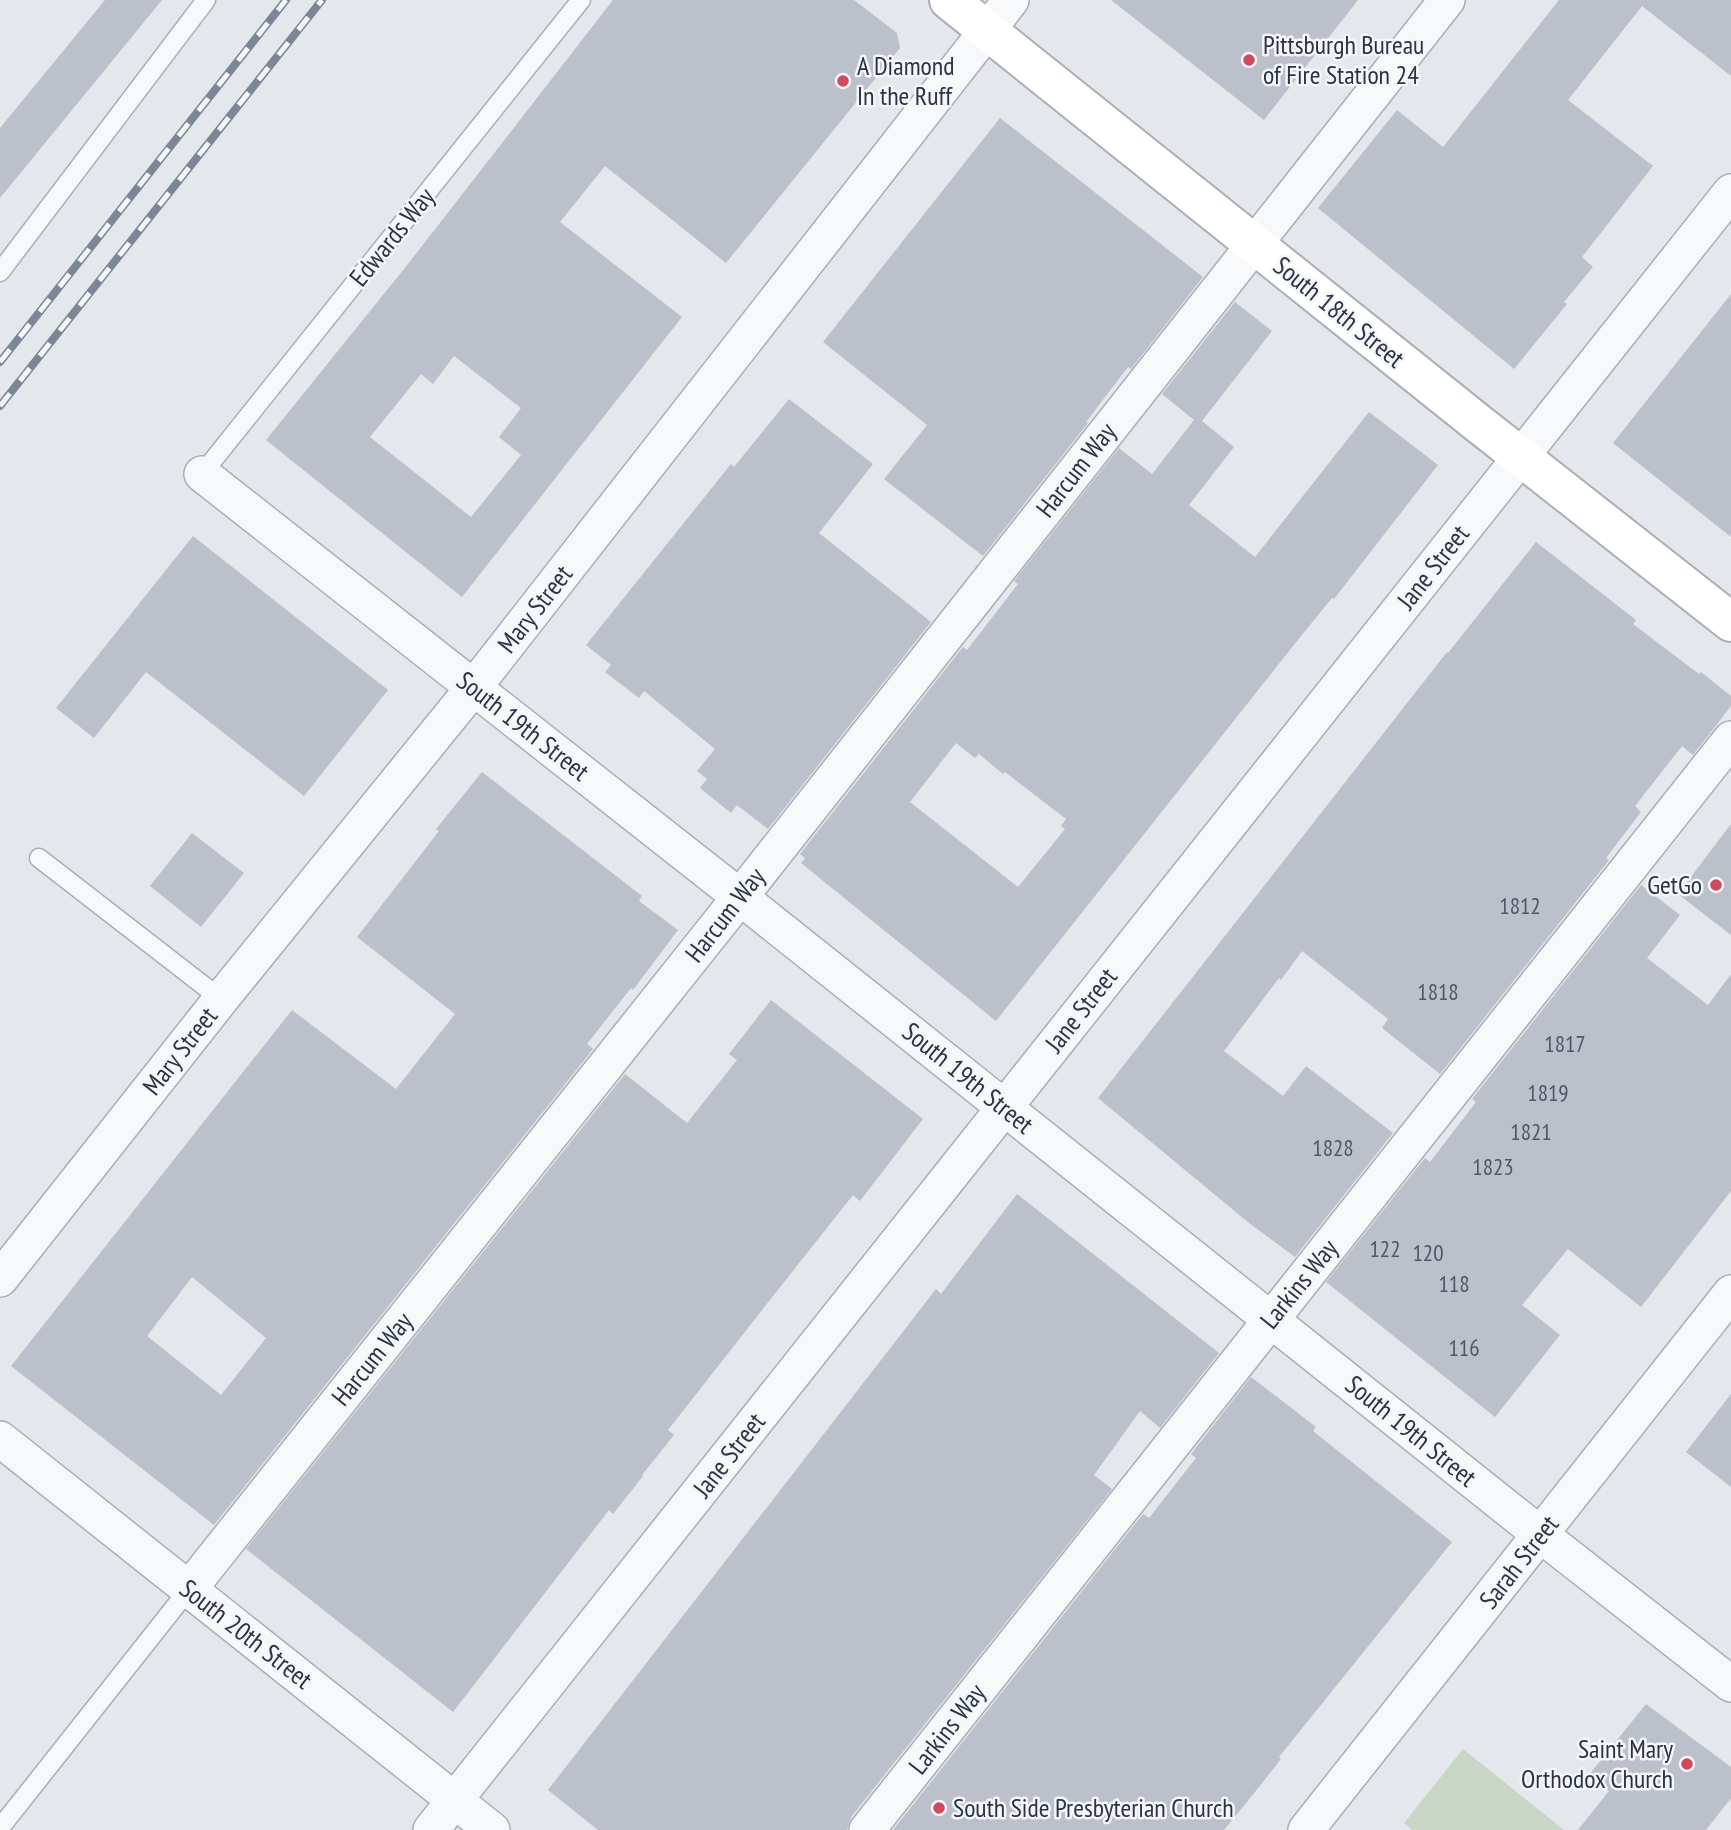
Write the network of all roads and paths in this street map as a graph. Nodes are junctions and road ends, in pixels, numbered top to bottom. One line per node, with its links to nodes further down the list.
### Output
1 (206, 0): 9 (lane)
2 (581, 0): 11 (lane, Edwards Way)
3 (949, 0): 6 (main road, South 18th Street)
4 (1011, 0): 6 (street, Mary Street)
5 (1447, 0): 8 (street, Harcum Way)
6 (986, 31): 8 (main road, South 18th Street); 13 (street, Mary Street)
7 (1731, 192): 10 (street, Jane Street)
8 (1254, 245): 10 (main road, South 18th Street); 16 (street, Harcum Way)
9 (0, 272)
10 (1521, 457): 12 (main road, South 18th Street); 18 (street, Jane Street)
11 (202, 474): 13 (street, South 19th Street)
12 (1731, 622)
13 (474, 687): 16 (street, South 19th Street); 17 (street, Mary Street)
14 (1731, 739): 21 (street, Larkins Way)
15 (38, 858): 17 (lane)
16 (740, 897): 18 (street, South 19th Street); 24 (street, Harcum Way)
17 (220, 999): 19 (street, Mary Street)
18 (1004, 1107): 21 (street, South 19th Street); 26 (street, Jane Street)
19 (0, 1279)
20 (1731, 1293): 23 (street, Sarah Street)
21 (1271, 1318): 23 (street, South 19th Street); 30 (street, Larkins Way)
22 (0, 1439): 24 (street, South 20th Street)
23 (1541, 1535): 25 (street, South 19th Street); 31 (street, Sarah Street)
24 (189, 1589): 26 (street, South 20th Street); 27 (lane, Harcum Way)
25 (1731, 1684)
26 (455, 1801): 28 (street, Jane Street); 29 (street, South 20th Street)
27 (0, 1828)
28 (432, 1830)
29 (492, 1830)
30 (867, 1830)
31 (1306, 1830)

